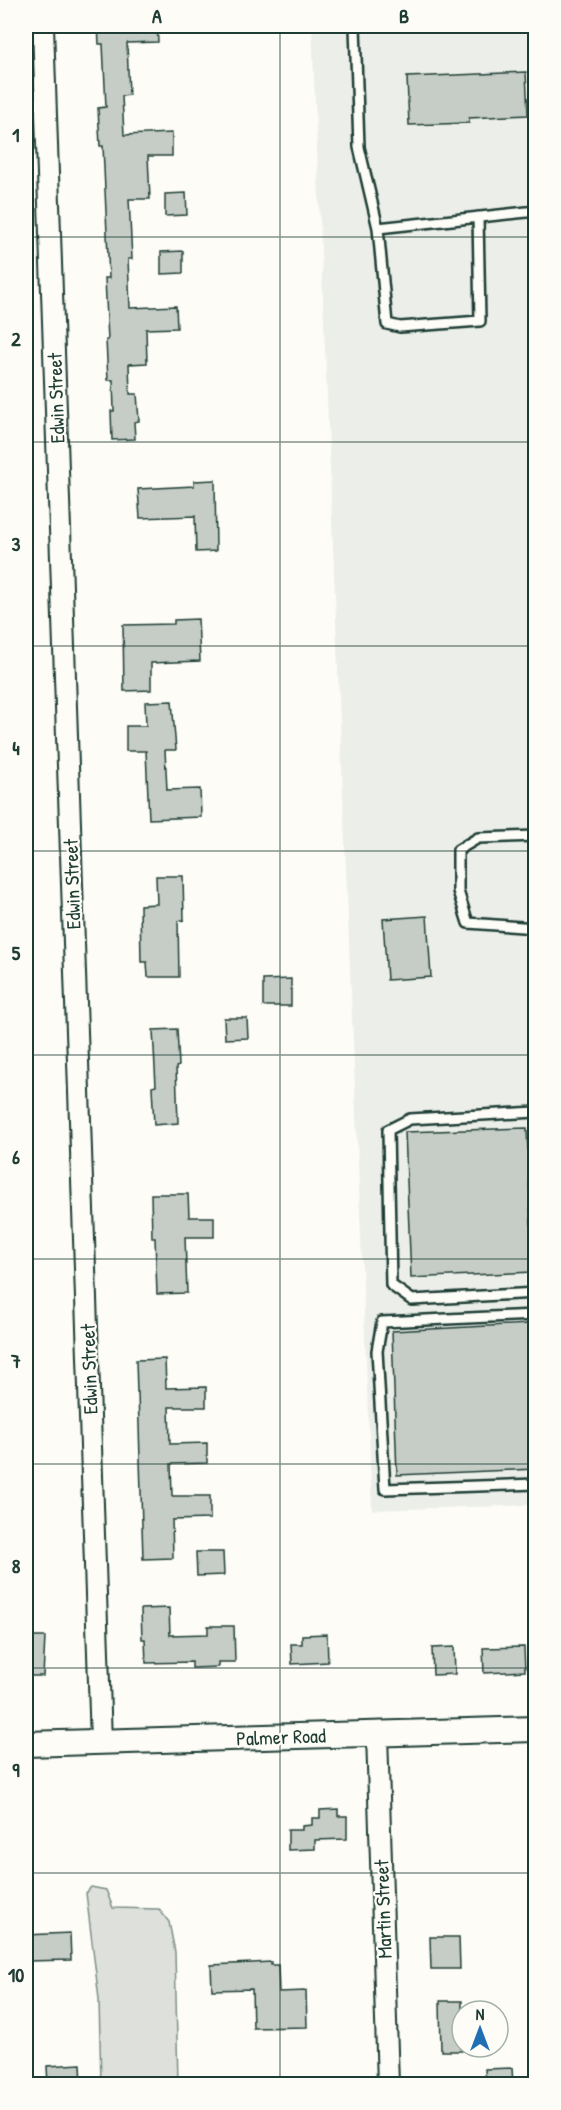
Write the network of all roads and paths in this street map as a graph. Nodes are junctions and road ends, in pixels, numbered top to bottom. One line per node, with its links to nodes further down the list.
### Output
1 (44, 26): 14 (street, Edwin Street)
2 (355, 26): 5 (lane)
3 (536, 211): 4 (lane)
4 (478, 217): 5 (lane); 5 (lane)
5 (378, 228)
6 (536, 836): 7 (lane)
7 (536, 928)
8 (536, 1112): 9 (lane)
9 (536, 1293)
10 (536, 1315): 11 (lane)
11 (536, 1484)
12 (536, 1730): 13 (street, Palmer Road)
13 (377, 1734): 14 (street, Palmer Road); 16 (street, Martin Street)
14 (101, 1742): 15 (street, Palmer Road)
15 (26, 1744)
16 (388, 2085)

